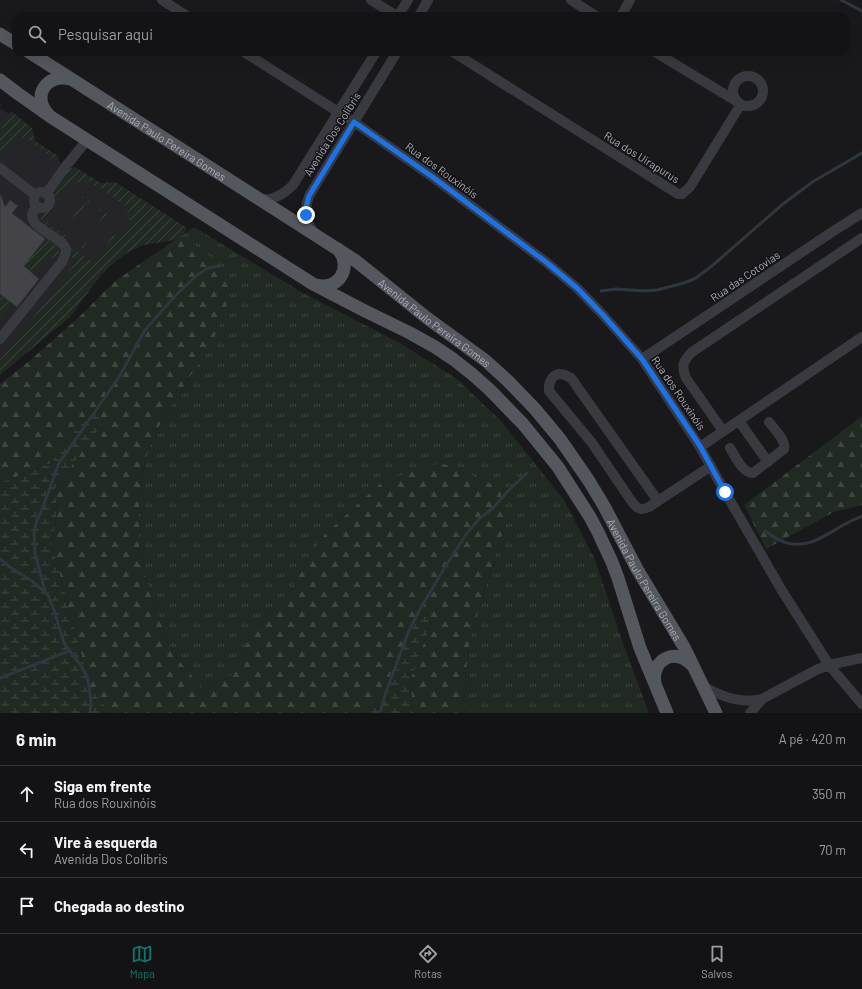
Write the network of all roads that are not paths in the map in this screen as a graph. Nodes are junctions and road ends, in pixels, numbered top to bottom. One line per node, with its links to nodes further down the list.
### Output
1 (162, 0): 7 (street)
2 (372, 0): 8 (street)
3 (408, 0): 9 (street)
4 (428, 0): 10 (street)
5 (571, 0): 11 (street)
6 (630, 0): 12 (street)
7 (181, 12)
8 (392, 12)
9 (400, 12)
10 (421, 12)
11 (590, 12)
12 (623, 12)
13 (0, 34): 14 (main road)
14 (12, 42)
15 (35, 56): 21 (main road, Avenida Paulo Pereira Gomes)
16 (250, 56): 23 (street, Rua dos Rouxinóis)
17 (373, 56): 23 (street, Avenida Dos Colibris)
18 (395, 56): 25 (street, Avenida Dos Colibris)
19 (459, 56): 20 (street, Rua dos Uirapurus)
20 (662, 56)
21 (72, 79): 24 (main road); 32 (main road, Avenida Paulo Pereira Gomes)
22 (0, 80): 24 (main road, Avenida Paulo Pereira Gomes)
23 (338, 112): 25 (street, Rua dos Rouxinóis); 32 (street, Avenida Dos Colibris)
24 (51, 117): 26 (main road, Avenida Paulo Pereira Gomes)
25 (354, 122): 35 (street, Avenida Dos Colibris); 41 (street, Rua dos Rouxinóis)
26 (87, 140): 30 (street); 38 (main road, Avenida Paulo Pereira Gomes)
27 (0, 168): 28 (street)
28 (12, 177): 29 (street); 31 (street)
29 (0, 179)
30 (46, 194): 31 (street); 33 (street)
31 (35, 196): 33 (street)
32 (260, 198): 35 (main road, Avenida Paulo Pereira Gomes)
33 (37, 206): 40 (street)
34 (862, 213): 41 (street, Rua das Cotovias)
35 (314, 233): 37 (main road, Avenida Paulo Pereira Gomes)
36 (862, 238): 44 (street)
37 (335, 246): 38 (main road); 52 (main road, Avenida Paulo Pereira Gomes)
38 (313, 284): 53 (main road, Avenida Paulo Pereira Gomes)
39 (862, 337): 42 (street)
40 (0, 339)
41 (642, 359): 45 (street, Rua dos Rouxinóis)
42 (738, 421): 44 (street); 47 (street)
43 (769, 422): 47 (street)
44 (723, 431): 45 (street)
45 (700, 446): 48 (street, Rua dos Rouxinóis)
46 (730, 448): 47 (street)
47 (768, 462)
48 (711, 466): 49 (street); 51 (street, Rua dos Rouxinóis)
49 (658, 501): 49 (street)
50 (862, 658): 51 (street)
51 (829, 665): 55 (street); 56 (street, Rua dos Rouxinóis)
52 (695, 669): 53 (main road); 54 (main road, Avenida Paulo Pereira Gomes)
53 (655, 684): 57 (main road, Avenida Paulo Pereira Gomes)
54 (703, 686): 55 (street); 58 (main road, Avenida Paulo Pereira Gomes)
55 (762, 699): 59 (street)
56 (862, 704)
57 (667, 713)
58 (716, 713)
59 (750, 713)

